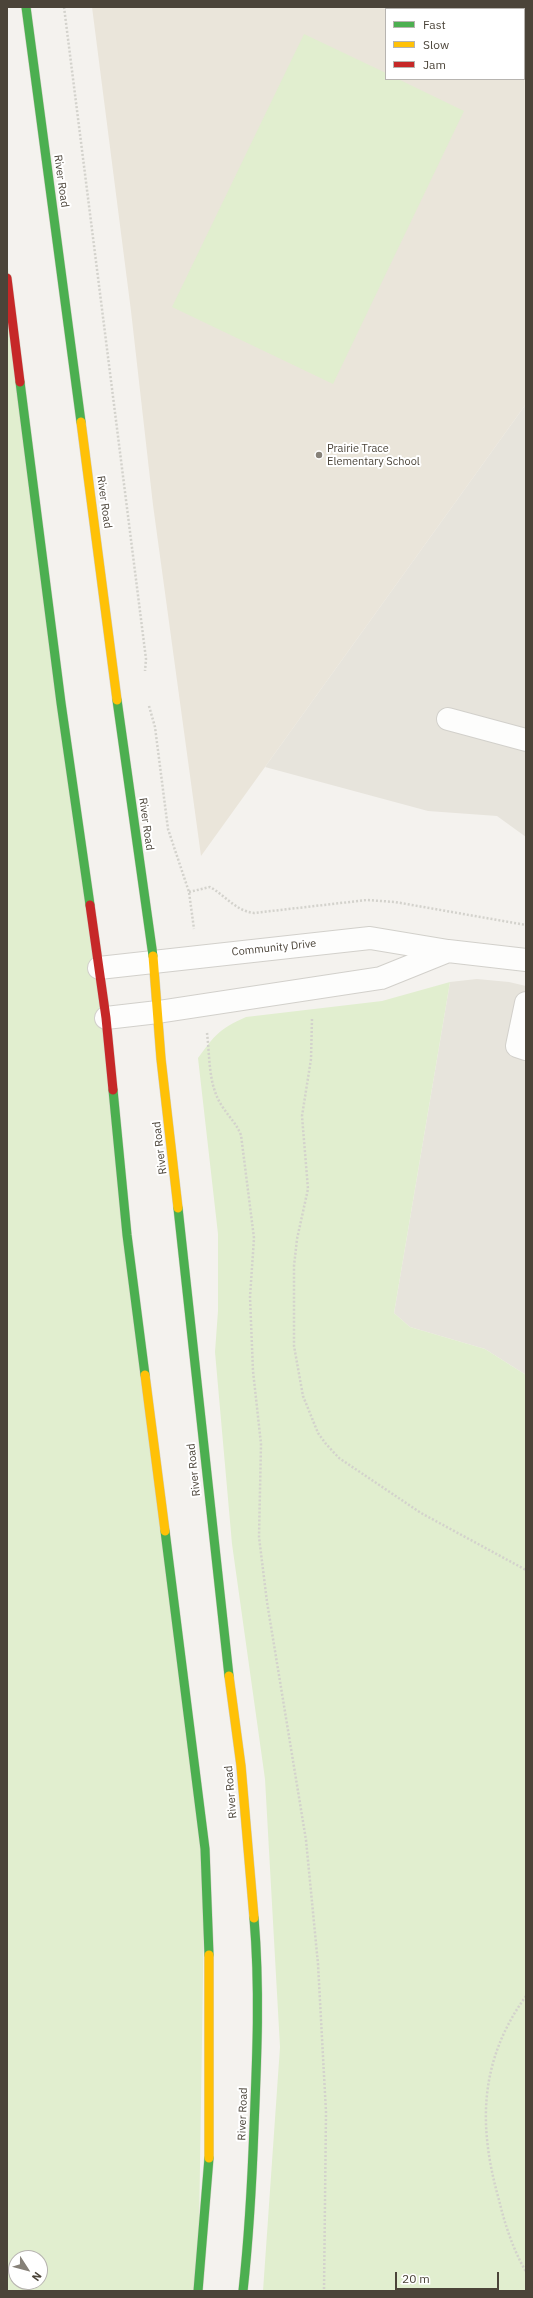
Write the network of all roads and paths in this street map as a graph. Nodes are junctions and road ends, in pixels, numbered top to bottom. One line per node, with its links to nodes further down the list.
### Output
1 (26, 7): 13 (main road, River Road)
2 (64, 7): 4 (path)
3 (7, 278): 14 (main road)
4 (145, 676)
5 (147, 701): 8 (path)
6 (448, 719): 7 (street)
7 (526, 740)
8 (189, 892): 9 (path); 11 (path)
9 (526, 925)
10 (448, 951): 11 (street, Community Drive); 12 (street, Community Drive); 16 (street, Community Drive)
11 (196, 957): 13 (street, Community Drive)
12 (526, 960)
13 (154, 962): 14 (street, Community Drive); 17 (main road, River Road)
14 (99, 968): 19 (main road)
15 (526, 1003): 20 (street)
16 (203, 1006): 17 (street, Community Drive); 26 (path)
17 (158, 1012): 19 (street, Community Drive); 25 (main road, River Road)
18 (312, 1016): 21 (path)
19 (106, 1018): 24 (main road)
20 (526, 1049)
21 (526, 1570)
22 (526, 1996): 23 (path)
23 (526, 2272)
24 (198, 2291)
25 (243, 2291)
26 (324, 2291)

